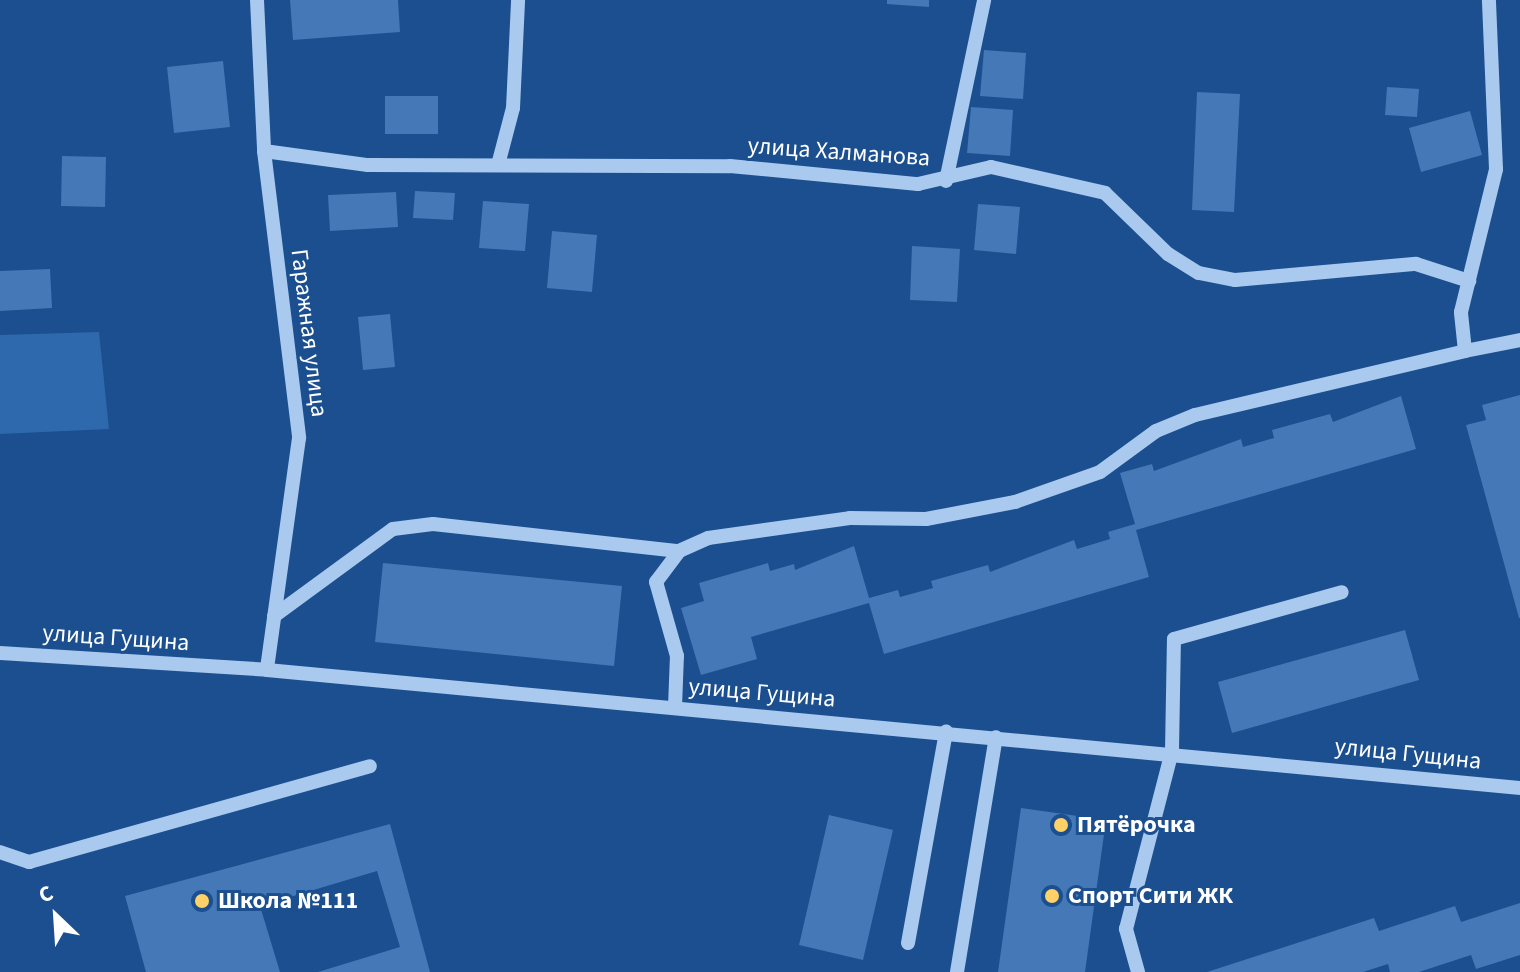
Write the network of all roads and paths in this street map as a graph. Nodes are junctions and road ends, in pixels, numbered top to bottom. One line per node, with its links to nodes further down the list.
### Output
1 (257, 0): 5 (street, Гаражная улица)
2 (518, 0): 6 (street)
3 (984, 0): 7 (street)
4 (1489, 0): 8 (street)
5 (264, 151): 6 (street, улица Халманова); 13 (street, Гаражная улица)
6 (498, 165): 7 (street, улица Халманова)
7 (946, 181): 8 (street, улица Халманова)
8 (1469, 281): 10 (street)
9 (1520, 340): 10 (street)
10 (1465, 351): 11 (street)
11 (679, 551): 13 (street); 16 (street)
12 (1342, 592): 19 (street)
13 (274, 616): 15 (street, Гаражная улица)
14 (0, 652): 15 (street, улица Гущина)
15 (267, 670): 16 (street, улица Гущина)
16 (675, 707): 17 (street, улица Гущина)
17 (946, 731): 18 (street, улица Гущина); 23 (street)
18 (996, 737): 19 (street, улица Гущина); 24 (street)
19 (1172, 751): 21 (street, улица Гущина); 25 (street)
20 (370, 766): 22 (street)
21 (1520, 788)
22 (0, 852)
23 (908, 943)
24 (957, 972)
25 (1138, 972)

